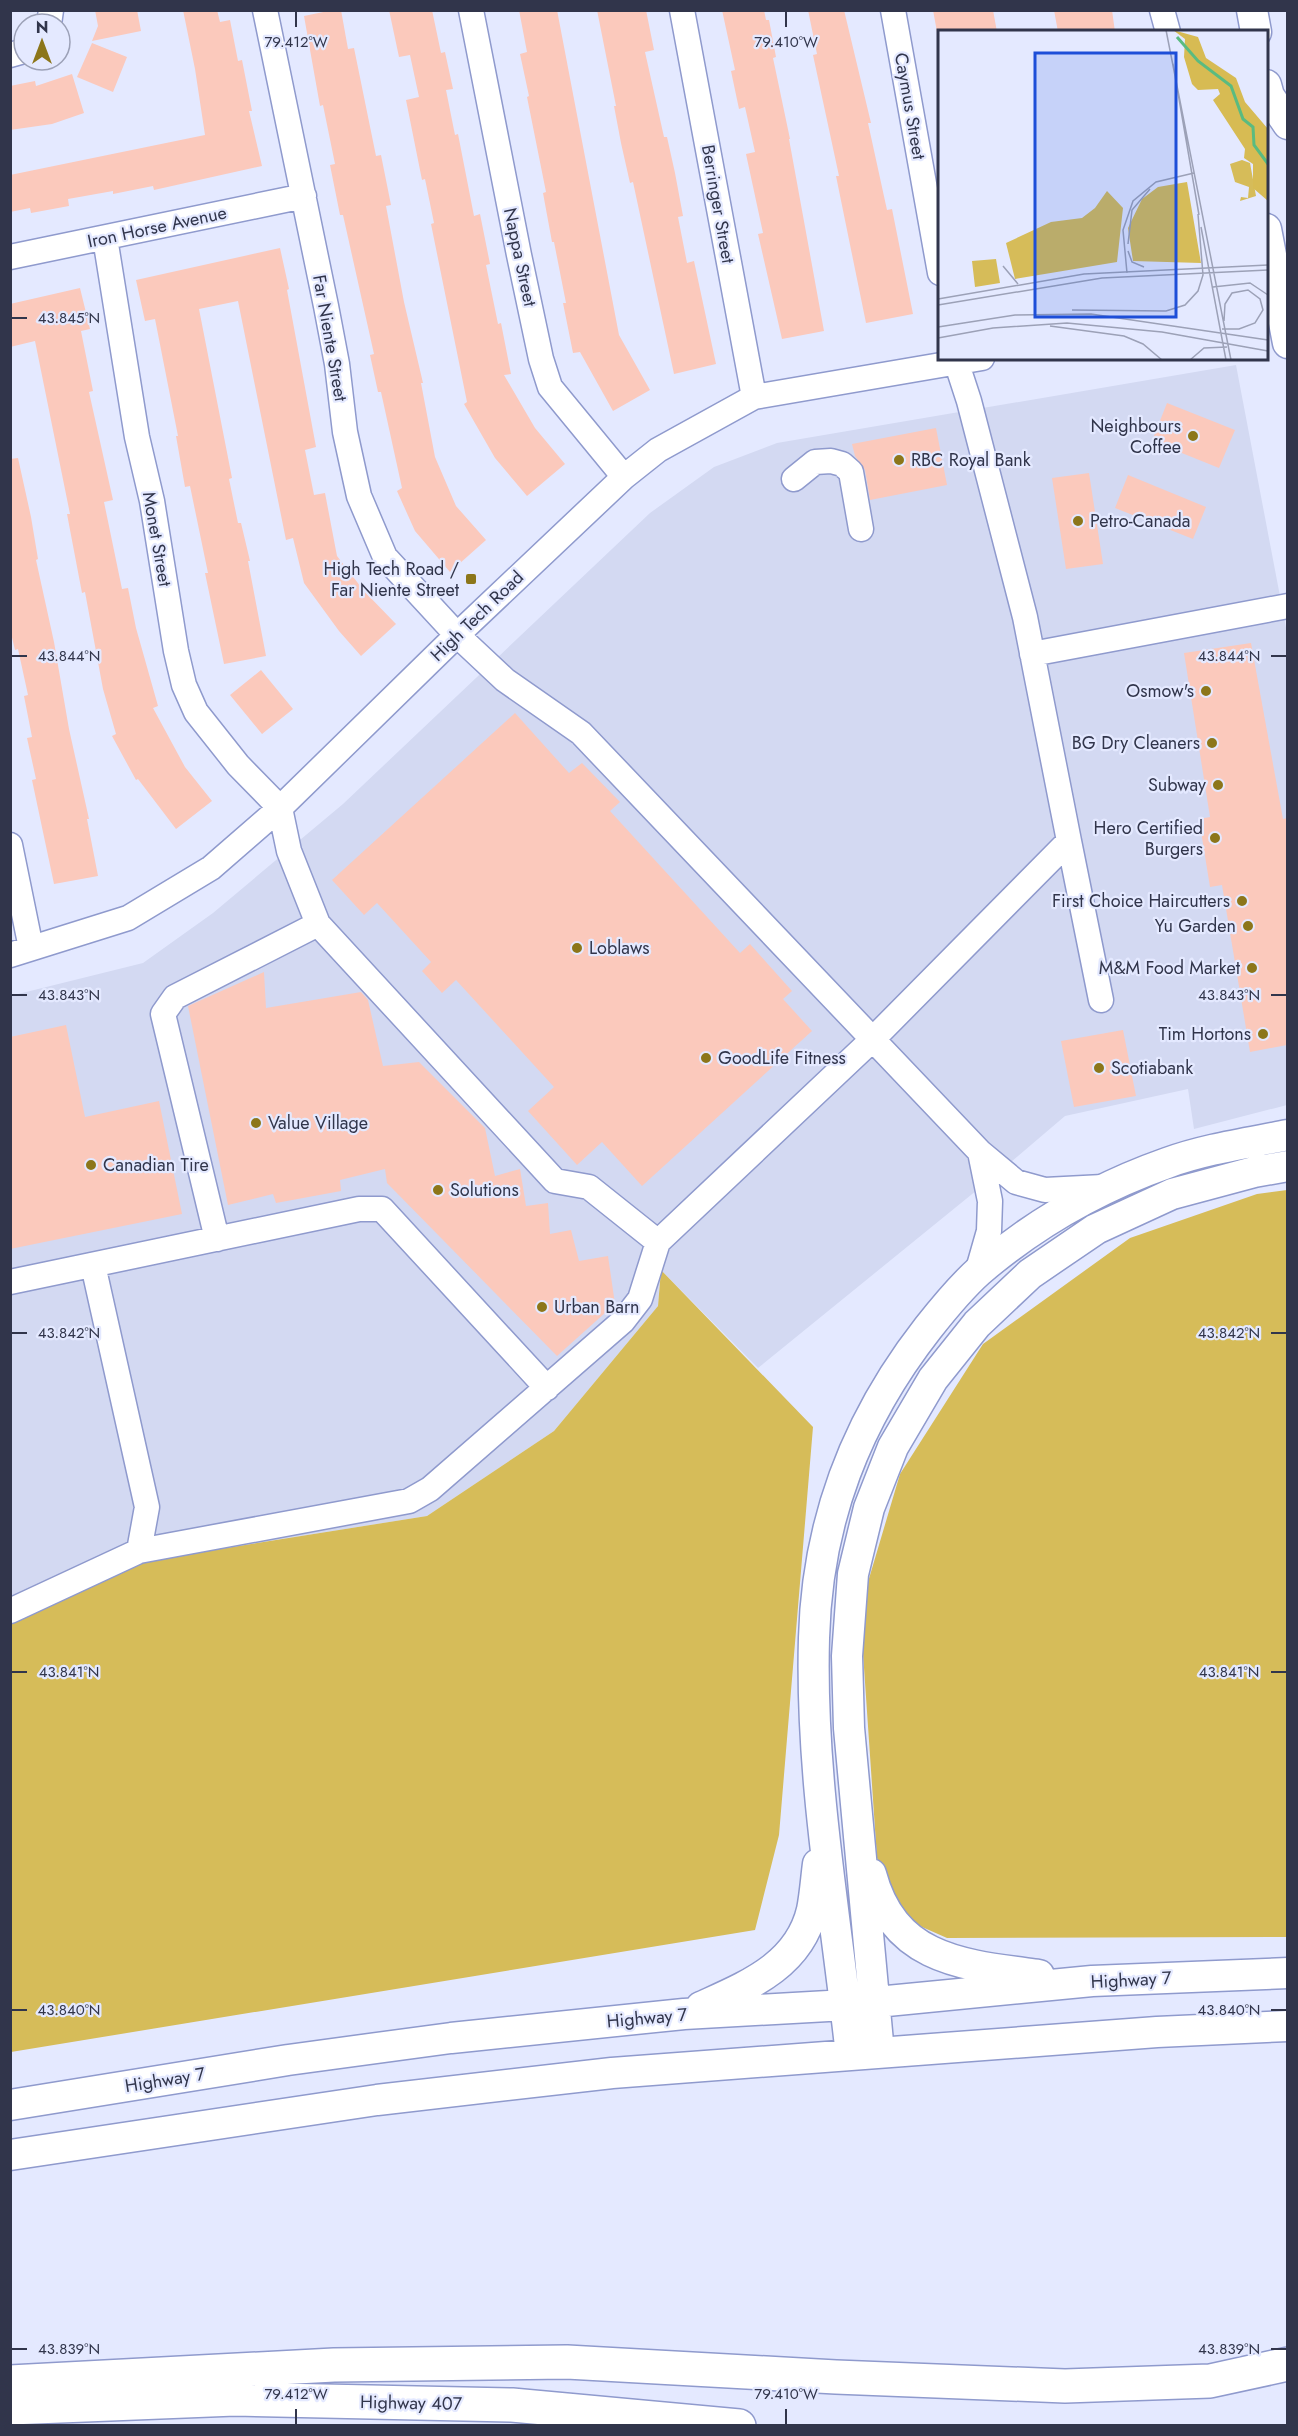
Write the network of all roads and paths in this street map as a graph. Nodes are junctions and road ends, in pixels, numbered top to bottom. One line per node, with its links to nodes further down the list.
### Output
1 (265, 10): 12 (street, Far Niente Street)
2 (471, 10): 21 (street, Nappa Street)
3 (682, 10): 20 (street, Berringer Street)
4 (893, 10): 11 (street, Caymus Street)
5 (1162, 10): 7 (street)
6 (1252, 10): 8 (main road)
7 (1167, 30)
8 (1256, 30)
9 (1268, 96): 10 (main road)
10 (1287, 123)
11 (931, 176): 16 (street, Caymus Street)
12 (304, 196): 13 (street, Iron Horse Avenue); 25 (street, Far Niente Street)
13 (105, 238): 15 (street, Iron Horse Avenue); 27 (street, Monet Street)
14 (1268, 239): 17 (main road)
15 (10, 257)
16 (938, 261)
17 (1277, 284): 18 (main road)
18 (1281, 322)
19 (955, 361): 20 (street, High Tech Road); 26 (street)
20 (754, 397): 21 (street, High Tech Road)
21 (624, 477): 25 (street, High Tech Road)
22 (794, 480): 23 (street)
23 (861, 529)
24 (1287, 606): 26 (street)
25 (457, 635): 27 (street, High Tech Road); 33 (street, Far Niente Street)
26 (1032, 654): 28 (street)
27 (280, 808): 30 (street); 31 (street, High Tech Road)
28 (1069, 841): 32 (street); 33 (street)
29 (10, 845): 31 (street)
30 (318, 924): 38 (street); 39 (street)
31 (20, 951)
32 (1101, 1000)
33 (873, 1039): 35 (street, Far Niente Street); 39 (street)
34 (1287, 1135): 37 (main road)
35 (980, 1152): 37 (street, Far Niente Street); 41 (street)
36 (1287, 1166): 47 (main road)
37 (1110, 1187): 41 (main road)
38 (217, 1239): 40 (street); 43 (street)
39 (658, 1242): 43 (street)
40 (93, 1265): 42 (street); 44 (street)
41 (977, 1273): 46 (main road)
42 (10, 1282)
43 (547, 1388): 44 (street)
44 (139, 1551): 45 (street)
45 (10, 1611)
46 (824, 1822): 50 (main road); 51 (main road)
47 (857, 1822): 49 (main road); 50 (main road)
48 (1287, 1973): 49 (main road, Highway 7)
49 (1092, 1981): 50 (main road, Highway 7)
50 (860, 2004): 51 (main road, Highway 7); 53 (main road)
51 (684, 2014): 54 (main road, Highway 7)
52 (1287, 2026): 53 (main road)
53 (865, 2054): 55 (main road)
54 (10, 2105)
55 (10, 2154)
56 (1287, 2364): 57 (highway)
57 (10, 2382)
58 (10, 2408): 59 (highway, Highway 407)
59 (739, 2426)

